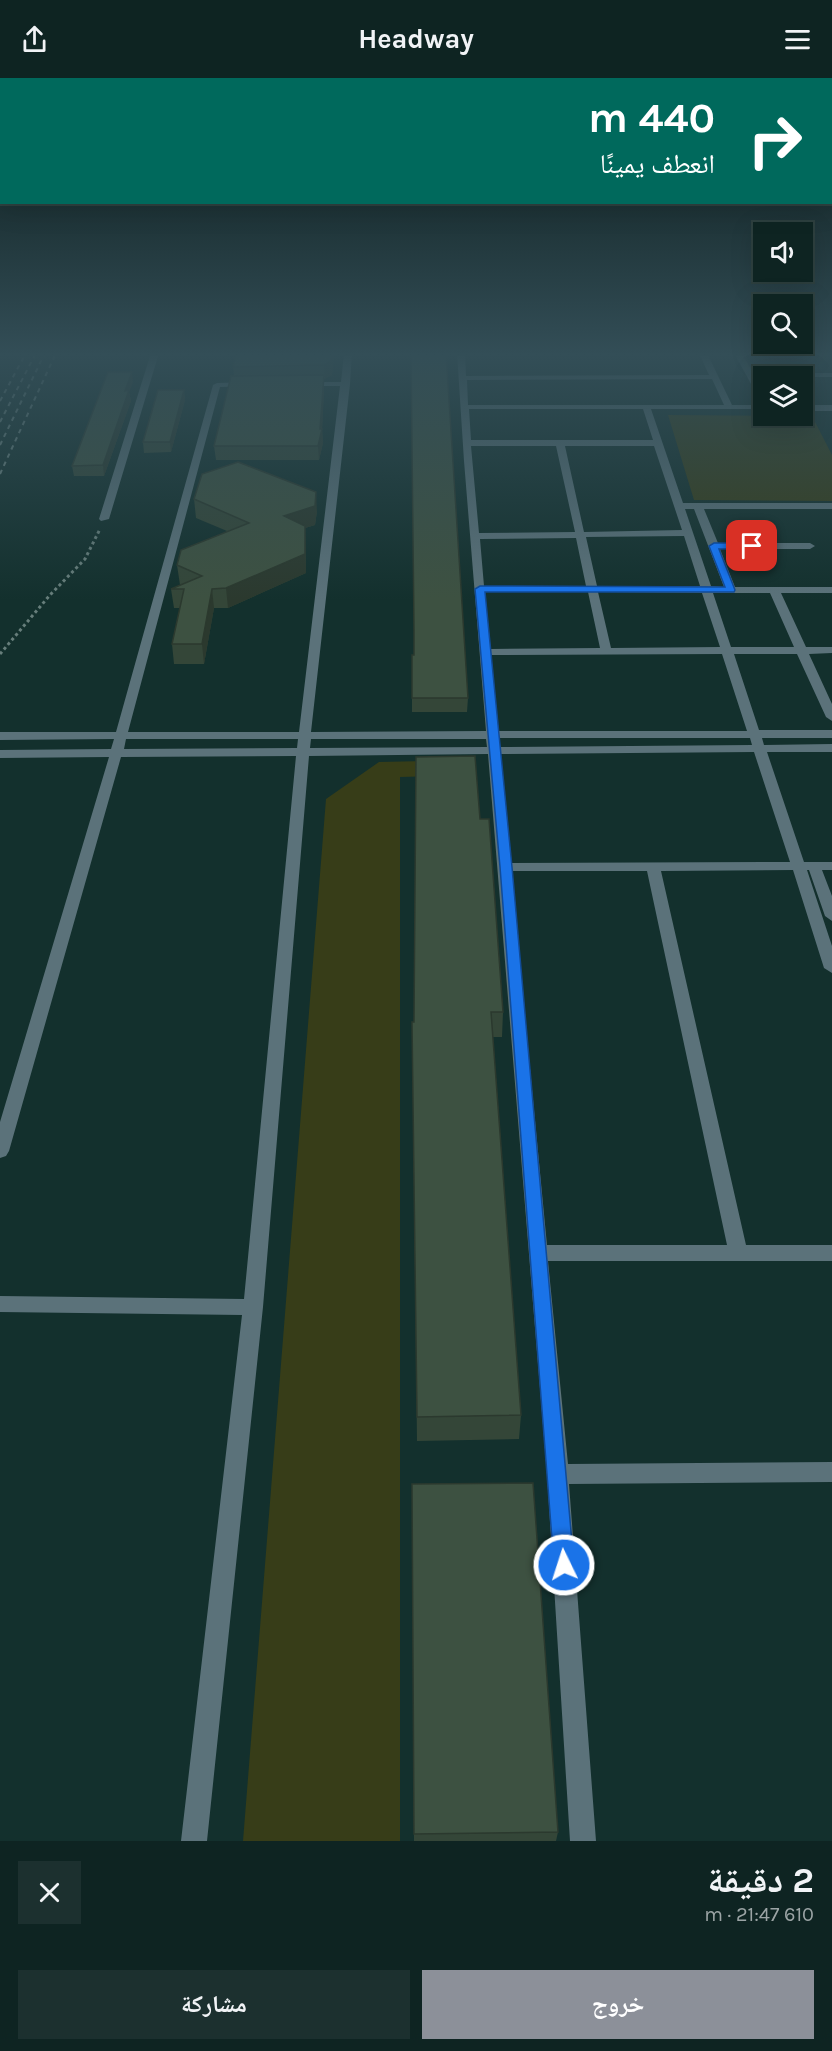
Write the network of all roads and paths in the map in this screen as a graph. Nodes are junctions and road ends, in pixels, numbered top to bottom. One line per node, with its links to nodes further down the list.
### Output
1 (130, 435): 12 (street)
2 (203, 435): 32 (street)
3 (340, 435): 36 (street)
4 (468, 435): 6 (street)
5 (655, 435): 7 (street)
6 (468, 443): 8 (street); 15 (street)
7 (658, 443): 8 (street); 9 (street)
8 (560, 444): 14 (street)
9 (678, 506): 10 (street); 13 (street)
10 (698, 506): 11 (street); 16 (street)
11 (832, 506)
12 (104, 519): 29 (path)
13 (688, 533): 14 (street); 20 (street)
14 (580, 534): 15 (street); 19 (street)
15 (476, 536): 18 (street)
16 (714, 546): 17 (street); 21 (street)
17 (810, 546)
18 (480, 589): 19 (street); 28 (street)
19 (592, 589): 20 (street); 27 (street)
20 (706, 590): 21 (street); 24 (street)
21 (731, 590): 22 (street)
22 (774, 590): 23 (street); 25 (street)
23 (832, 590)
24 (726, 650): 25 (street); 27 (street); 33 (street)
25 (801, 650): 26 (street); 30 (street)
26 (832, 650)
27 (606, 651): 28 (street)
28 (485, 652): 35 (street)
29 (0, 654)
30 (832, 717)
31 (832, 734): 33 (street)
32 (121, 735): 34 (street); 36 (street); 40 (street)
33 (755, 735): 35 (street); 37 (street)
34 (0, 736)
35 (494, 742): 36 (street); 37 (street); 44 (street)
36 (304, 743): 40 (street); 53 (street)
37 (759, 748): 38 (street); 41 (street)
38 (832, 748)
39 (0, 754): 40 (street)
40 (116, 754): 48 (street)
41 (798, 866): 42 (street); 45 (street); 47 (street)
42 (814, 866): 43 (street); 46 (street)
43 (832, 866)
44 (506, 867): 45 (street); 49 (street)
45 (653, 867): 50 (street)
46 (832, 916)
47 (832, 968)
48 (0, 1150)
49 (539, 1253): 50 (street); 55 (street)
50 (738, 1253): 51 (street)
51 (832, 1253)
52 (0, 1304): 53 (street)
53 (253, 1307): 56 (street)
54 (832, 1472): 55 (street)
55 (558, 1474): 57 (street)
56 (194, 1841)
57 (583, 1841)

